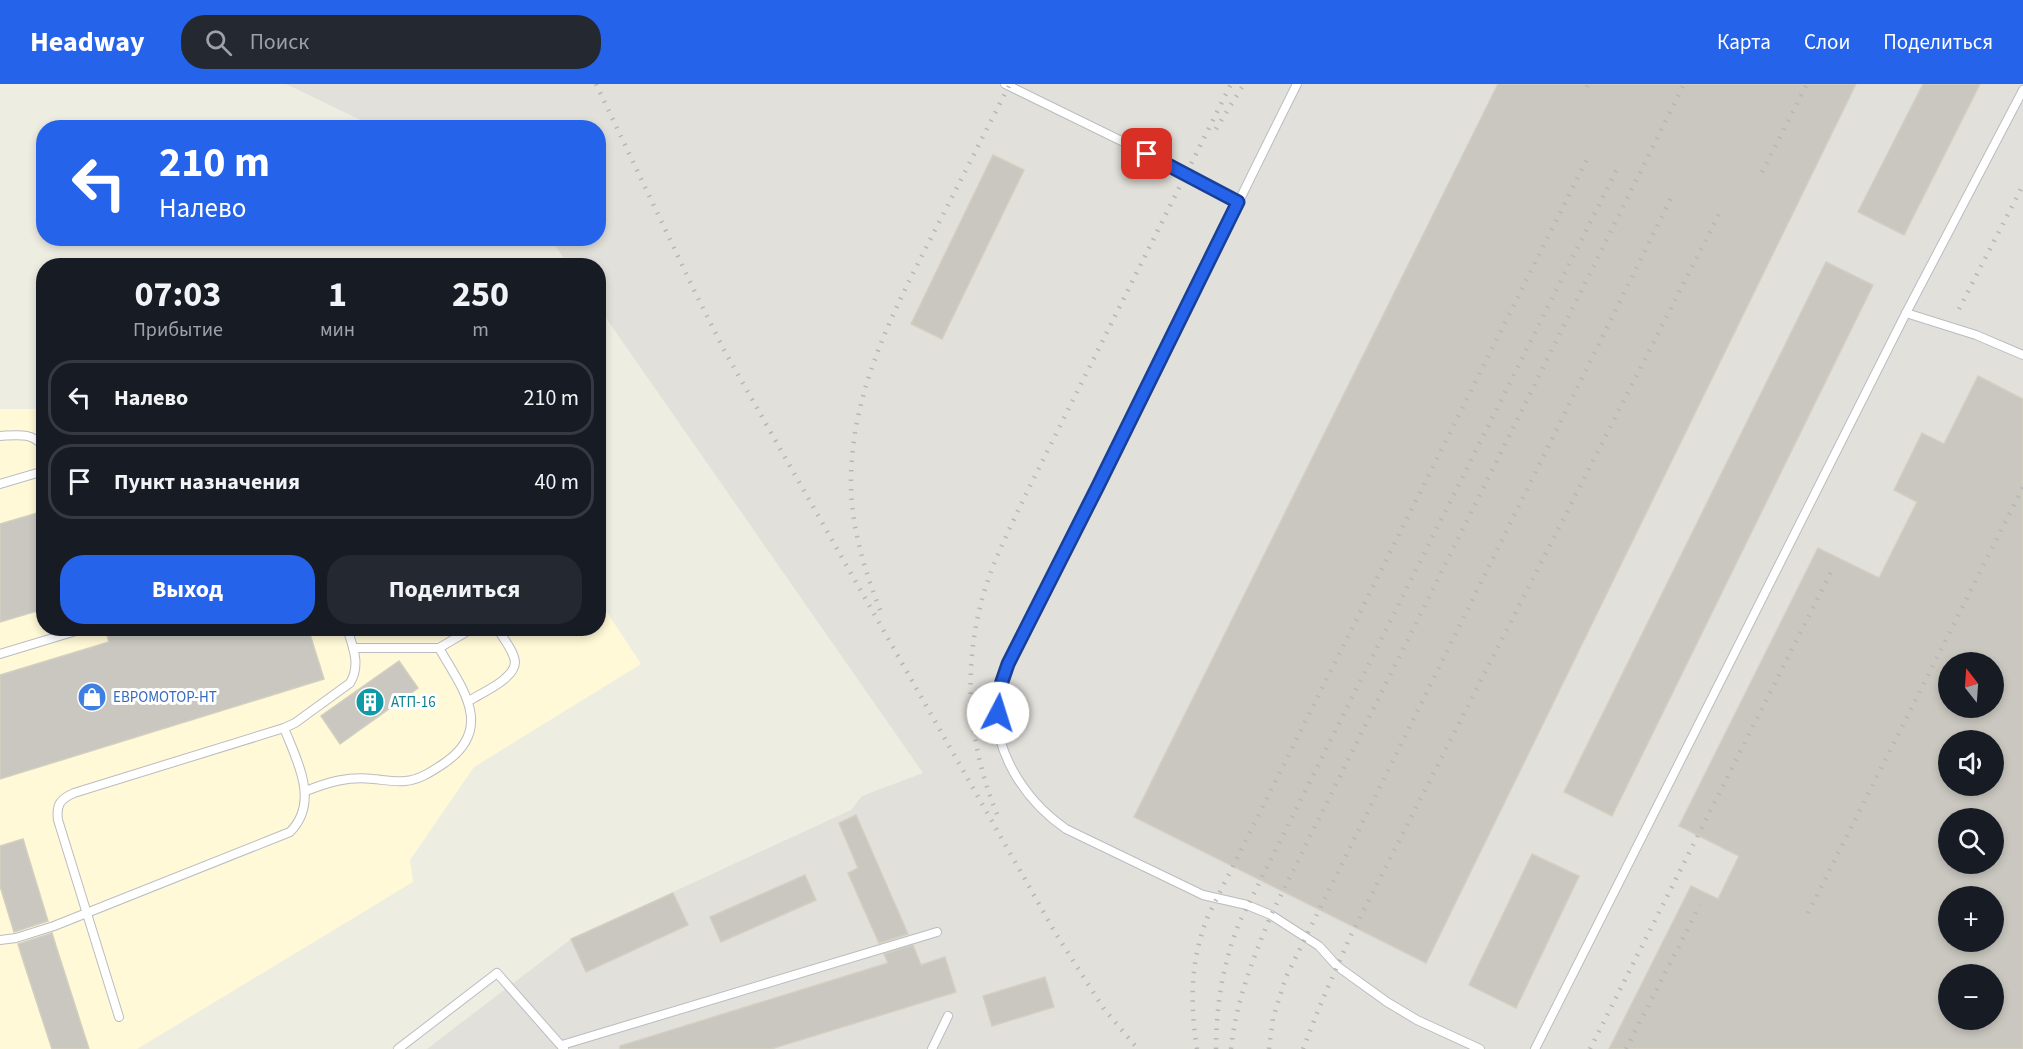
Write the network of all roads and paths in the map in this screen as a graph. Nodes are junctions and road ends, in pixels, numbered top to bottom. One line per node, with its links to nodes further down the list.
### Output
1 (1005, 84): 4 (lane)
2 (1298, 84): 4 (lane)
3 (2023, 90): 5 (lane)
4 (1238, 202): 29 (lane)
5 (1906, 313): 6 (lane); 30 (lane)
6 (2023, 355)
7 (0, 436): 8 (lane)
8 (36, 438)
9 (36, 473): 10 (lane)
10 (0, 484)
11 (59, 636): 17 (lane)
12 (349, 636): 15 (lane)
13 (459, 636): 16 (lane)
14 (502, 636): 18 (lane)
15 (353, 648): 16 (lane); 19 (lane)
16 (439, 648): 18 (lane)
17 (0, 654)
18 (468, 700): 20 (lane)
19 (285, 728): 20 (lane); 21 (lane)
20 (306, 791): 21 (lane)
21 (86, 914): 23 (lane); 25 (lane)
22 (937, 932): 26 (lane)
23 (0, 940)
24 (948, 1016): 28 (lane)
25 (119, 1017)
26 (563, 1047): 27 (lane)
27 (398, 1049)
28 (932, 1049)
29 (1480, 1049)
30 (1535, 1049)

